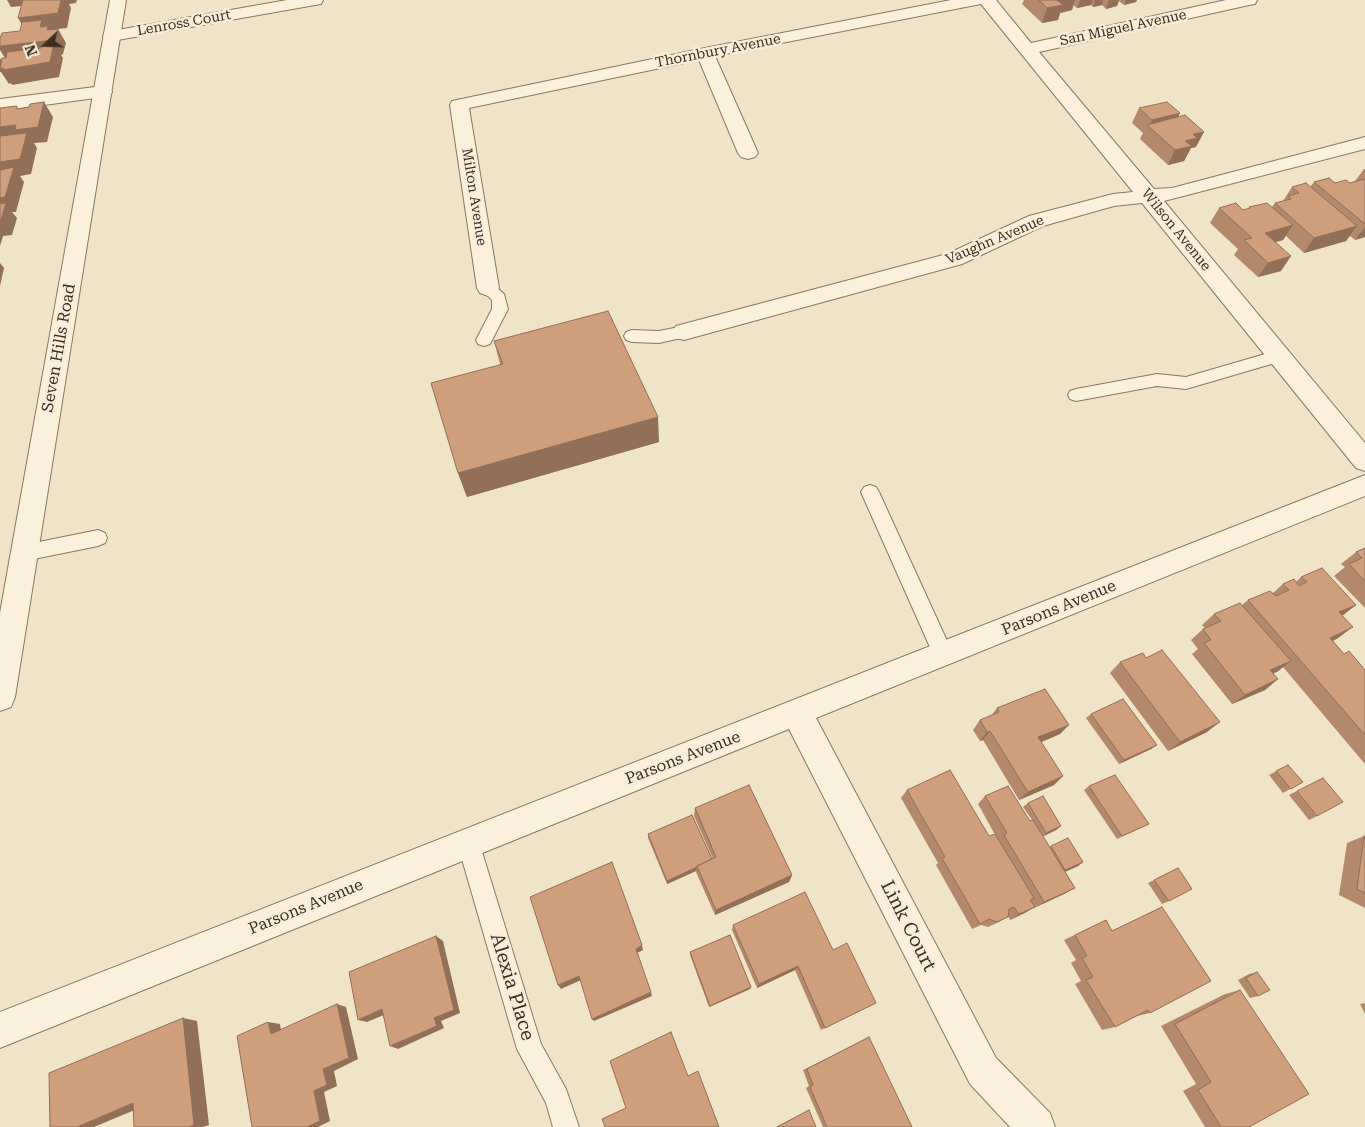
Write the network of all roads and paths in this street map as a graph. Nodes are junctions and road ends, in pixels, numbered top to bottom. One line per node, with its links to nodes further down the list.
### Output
1 (118, 0): 6 (street, Seven Hills Road)
2 (315, 0): 6 (street, Lenross Court)
3 (977, 0): 8 (street, Thornbury Avenue)
4 (987, 0): 7 (street, Wilson Avenue)
5 (1248, 0): 7 (street, San Miguel Avenue)
6 (112, 36): 9 (street, Seven Hills Road)
7 (1027, 49): 14 (street, Wilson Avenue)
8 (705, 53): 11 (street, Thornbury Avenue); 13 (street)
9 (103, 92): 10 (street); 25 (street, Seven Hills Road)
10 (0, 105)
11 (459, 105): 15 (street, Milton Avenue)
12 (1365, 143): 14 (street, Vaughn Avenue)
13 (748, 153)
14 (1148, 197): 16 (street, Vaughn Avenue); 19 (street, Wilson Avenue)
15 (488, 288): 18 (lane)
16 (684, 332): 17 (lane)
17 (632, 336)
18 (484, 340)
19 (1279, 356): 20 (lane); 21 (street, Wilson Avenue)
20 (1076, 395)
21 (1365, 461)
22 (1365, 485): 26 (street, Parsons Avenue)
23 (870, 492): 26 (lane)
24 (98, 538): 25 (lane)
25 (24, 553): 27 (street, Seven Hills Road)
26 (943, 654): 28 (street, Parsons Avenue)
27 (0, 697)
28 (797, 712): 29 (street, Parsons Avenue); 32 (street, Link Court)
29 (468, 842): 30 (street, Parsons Avenue); 31 (lane, Alexia Place)
30 (0, 1030)
31 (566, 1127)
32 (1036, 1127)

